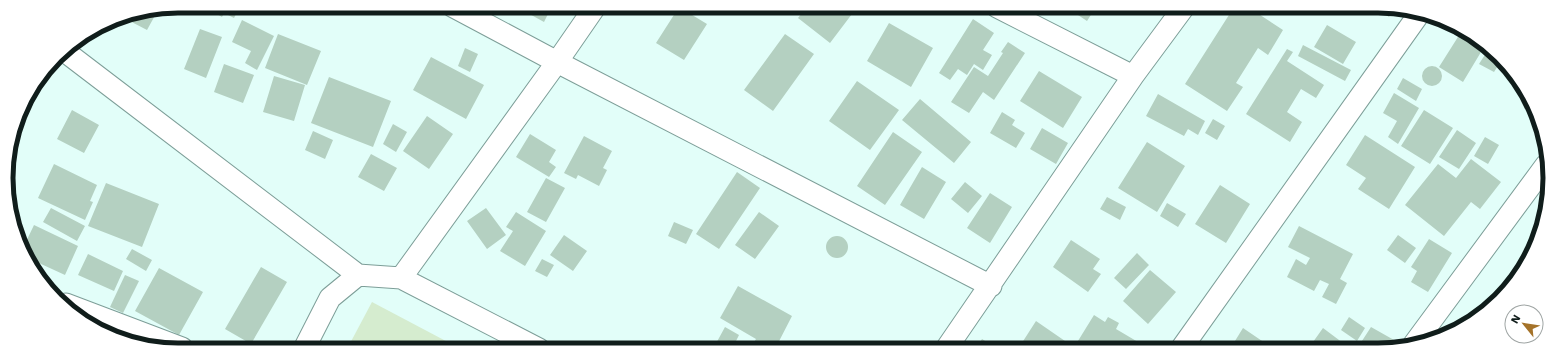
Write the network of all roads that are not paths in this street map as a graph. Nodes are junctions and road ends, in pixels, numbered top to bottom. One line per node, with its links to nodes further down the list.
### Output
1 (465, 13): 7 (street)
2 (590, 13): 7 (street)
3 (1009, 13): 8 (street)
4 (1180, 13): 8 (street)
5 (1416, 18): 19 (street)
6 (69, 54): 10 (street)
7 (557, 62): 11 (street); 12 (street)
8 (1133, 76): 12 (street)
9 (1543, 169): 14 (street)
10 (358, 275): 11 (street); 16 (street)
11 (401, 278): 17 (street)
12 (990, 286): 18 (street)
13 (77, 308): 15 (street)
14 (1419, 338)
15 (169, 343)
16 (307, 343)
17 (529, 343)
18 (950, 343)
19 (1185, 343)

